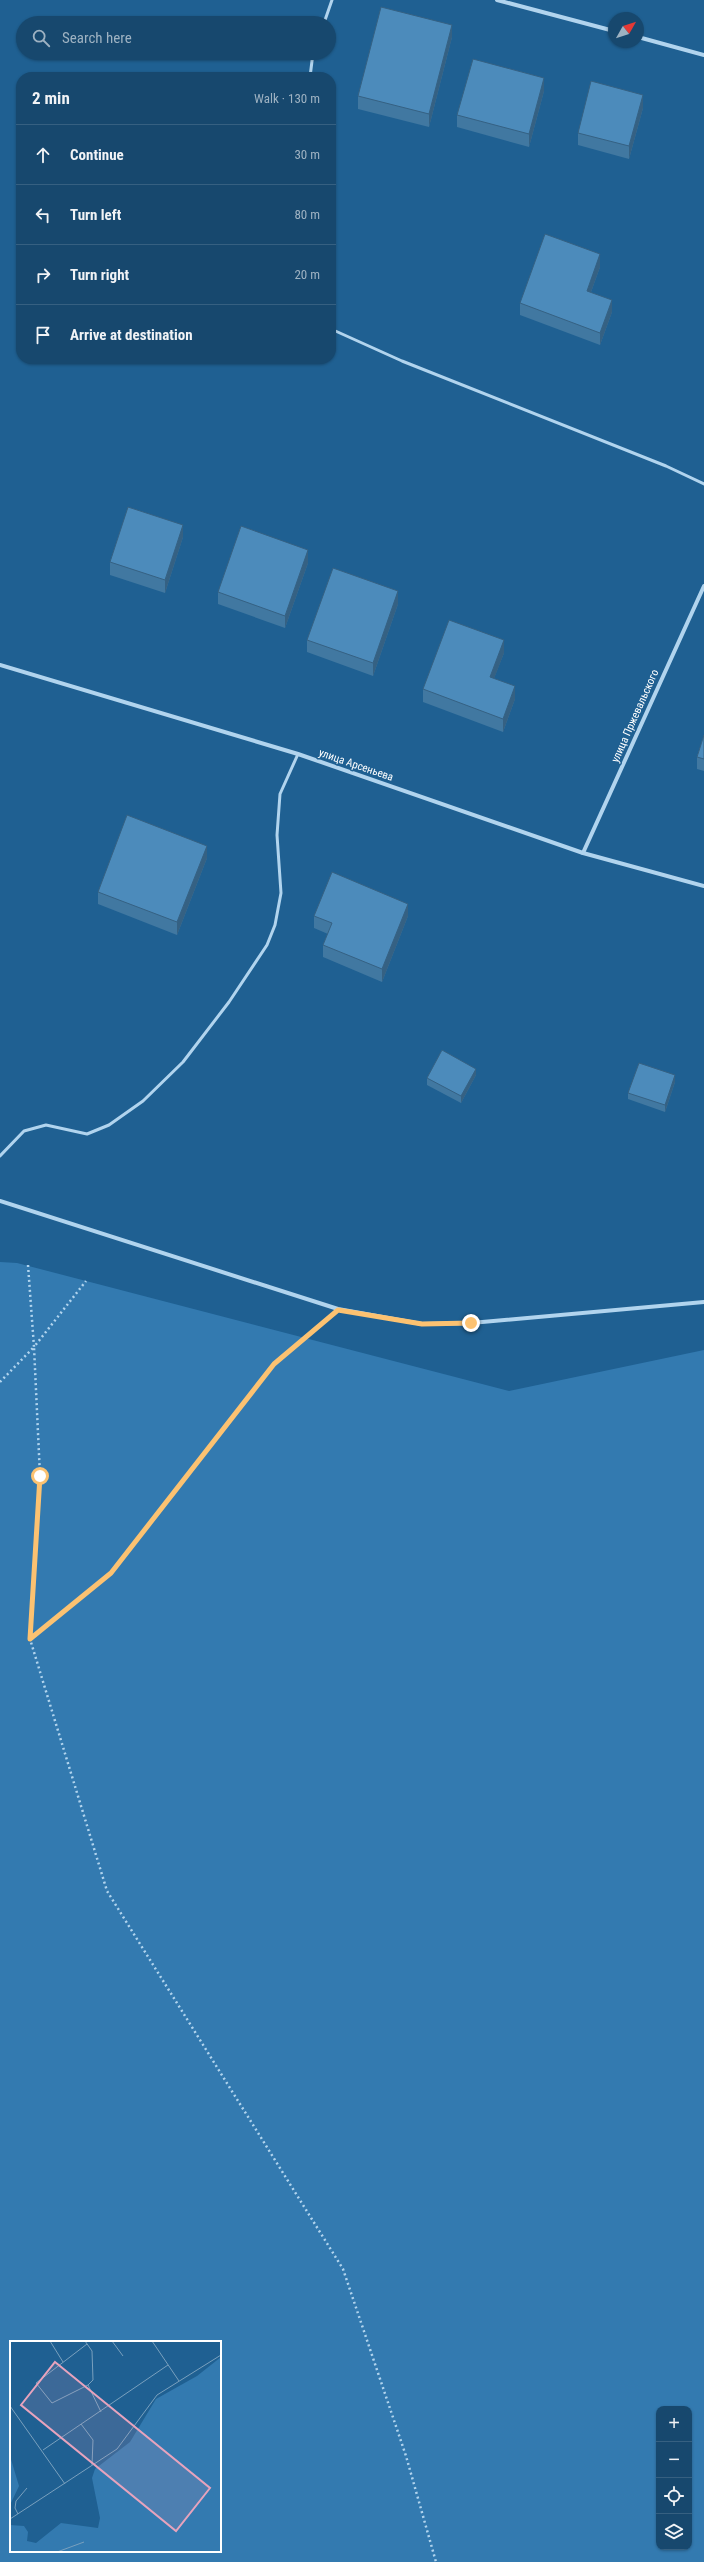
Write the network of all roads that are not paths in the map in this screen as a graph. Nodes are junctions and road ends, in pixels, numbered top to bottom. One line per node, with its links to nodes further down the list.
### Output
1 (332, 0): 3 (lane)
2 (497, 0): 4 (street)
3 (326, 16)
4 (608, 29)
5 (644, 40): 6 (street)
6 (704, 55)
7 (312, 60): 8 (lane)
8 (311, 72)
9 (336, 331): 10 (lane)
10 (704, 484)
11 (704, 586): 14 (street, улица Пржевальского)
12 (0, 664): 13 (street, улица Арсеньева)
13 (298, 754): 14 (street, улица Арсеньева); 16 (lane)
14 (583, 853): 15 (street, улица Арсеньева)
15 (704, 886)
16 (0, 1156)
17 (0, 1201): 18 (street)
18 (704, 1302)

